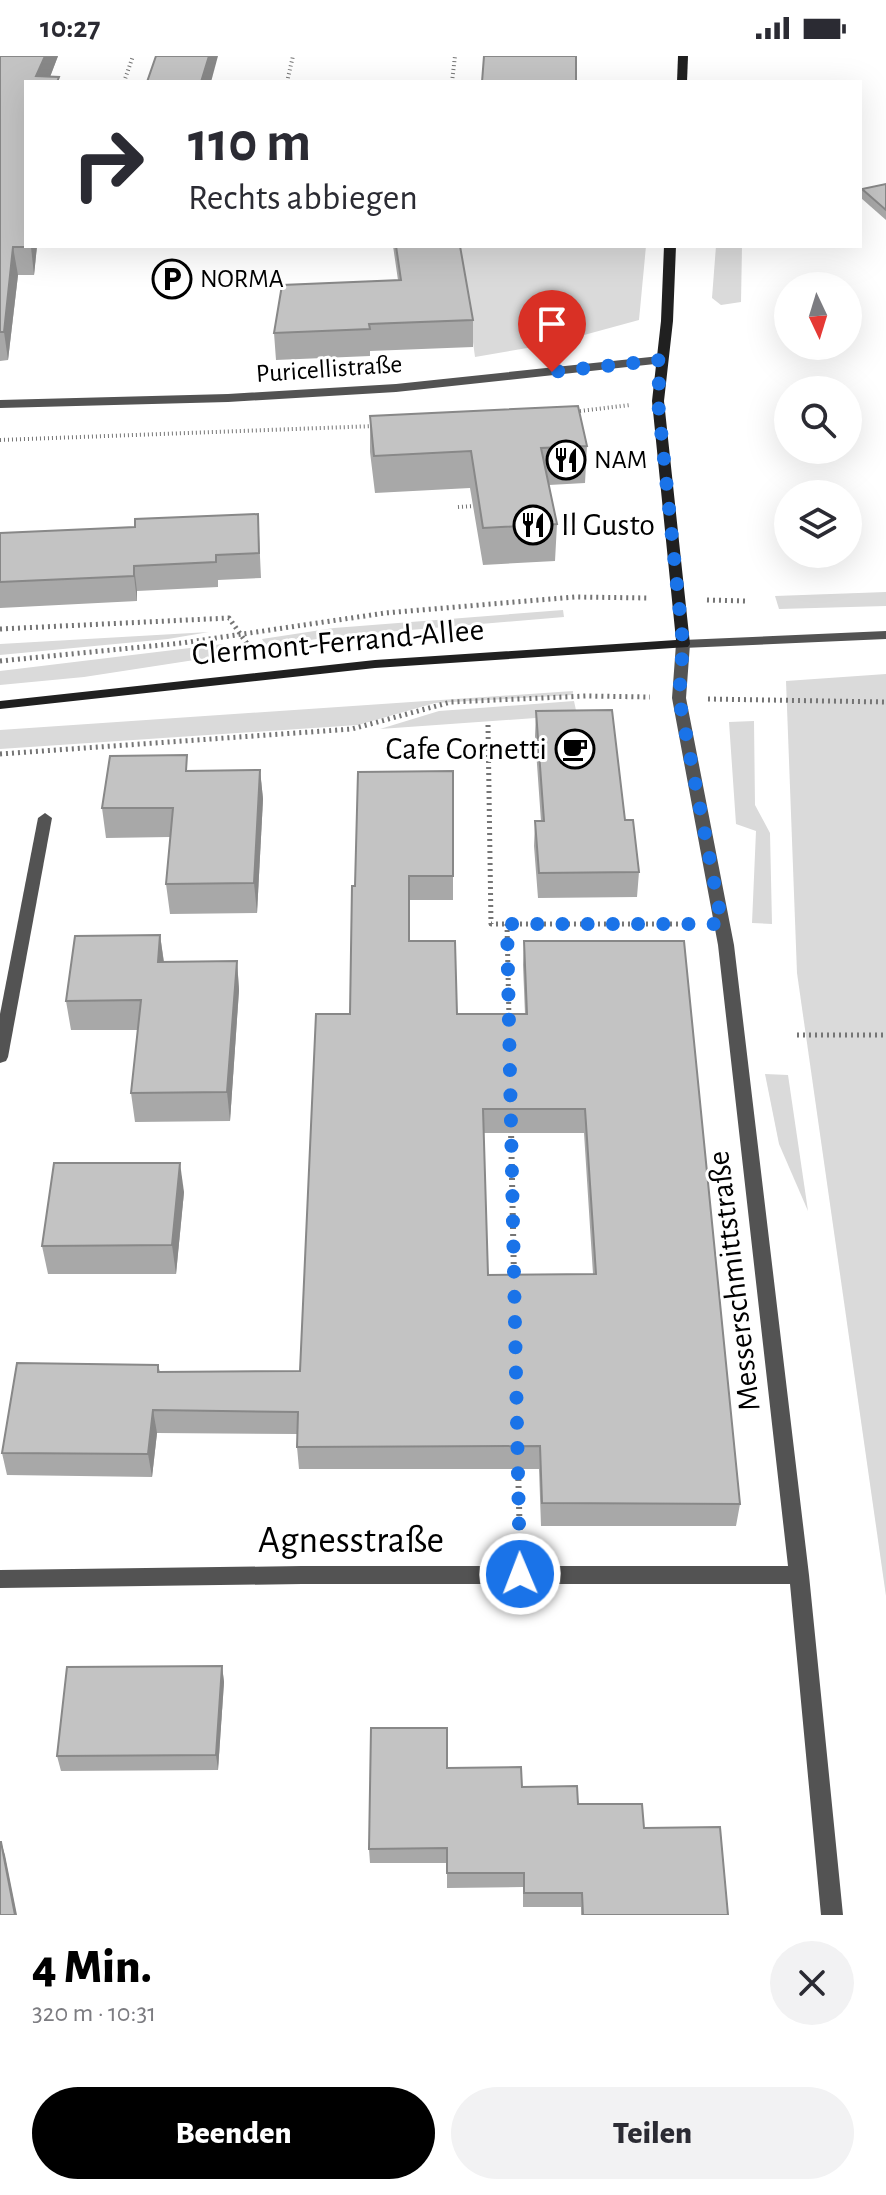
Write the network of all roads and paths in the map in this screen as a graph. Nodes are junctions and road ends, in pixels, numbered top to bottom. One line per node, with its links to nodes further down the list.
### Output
1 (133, 56): 5 (path)
2 (293, 56): 6 (path)
3 (455, 56): 7 (path)
4 (683, 56): 8 (street)
5 (125, 80)
6 (287, 80)
7 (452, 80)
8 (682, 80)
9 (670, 248): 10 (street)
10 (660, 360): 11 (street); 12 (street, Puricellistraße)
11 (658, 401): 13 (path); 18 (street)
12 (0, 404)
13 (558, 414)
14 (377, 426): 15 (path)
15 (0, 440)
16 (473, 506): 17 (path)
17 (458, 507)
18 (679, 599): 19 (path); 21 (path); 23 (street)
19 (746, 601)
20 (0, 629): 21 (path)
21 (239, 633): 24 (path); 25 (path)
22 (886, 635): 23 (street)
23 (683, 644): 25 (street, Clermont-Ferrand-Allee); 26 (street, Messerschmittstraße)
24 (0, 661)
25 (270, 675): 28 (street, Clermont-Ferrand-Allee)
26 (679, 698): 27 (path); 30 (path); 33 (street, Messerschmittstraße)
27 (886, 702)
28 (0, 705)
29 (488, 725): 32 (path)
30 (0, 754)
31 (45, 818): 37 (street)
32 (507, 924): 33 (path); 34 (path)
33 (722, 924): 42 (street, Messerschmittstraße)
34 (509, 1035)
35 (797, 1035): 36 (path)
36 (886, 1035)
37 (0, 1057)
38 (511, 1114): 39 (path)
39 (515, 1288)
40 (518, 1463): 41 (path)
41 (520, 1574): 42 (street, Agnesstraße); 43 (street, Agnesstraße)
42 (799, 1575): 44 (street, Messerschmittstraße)
43 (0, 1579)
44 (832, 1915)

